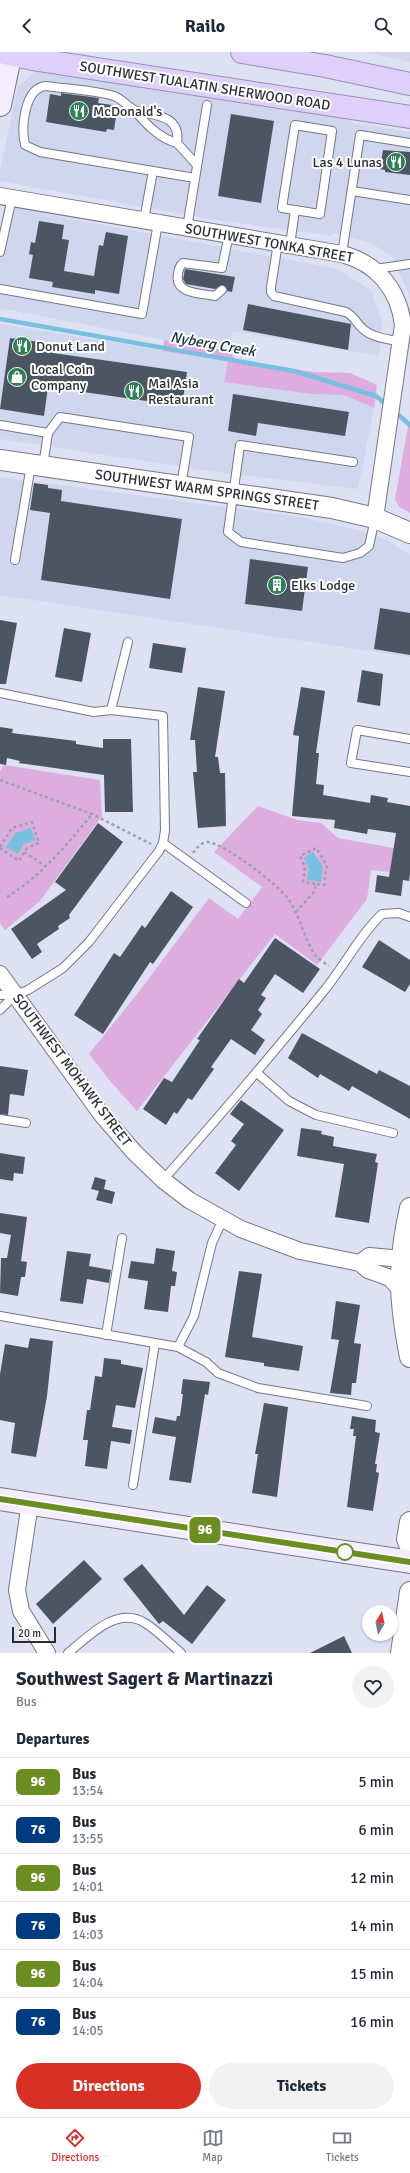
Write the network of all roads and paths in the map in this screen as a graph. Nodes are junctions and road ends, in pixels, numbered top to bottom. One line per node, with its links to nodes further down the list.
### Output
1 (242, 52): 3 (highway)
2 (7, 53): 4 (main road); 7 (highway, SOUTHWEST TUALATIN SHERWOOD ROAD)
3 (410, 84)
4 (0, 105)
5 (207, 105): 10 (lane)
6 (135, 111): 8 (lane); 8 (lane); 11 (lane)
7 (410, 117)
8 (178, 143): 10 (lane)
9 (410, 143): 13 (lane)
10 (197, 166): 12 (lane)
11 (153, 171): 12 (lane); 17 (lane)
12 (195, 178): 18 (lane)
13 (352, 191): 15 (lane); 22 (lane)
14 (6, 197): 17 (street, SOUTHWEST TONKA STREET); 21 (lane)
15 (410, 200)
16 (295, 210): 16 (lane); 20 (lane)
17 (151, 221): 18 (street, SOUTHWEST TONKA STREET); 25 (lane)
18 (187, 228): 19 (street, SOUTHWEST TONKA STREET)
19 (229, 234): 20 (street, SOUTHWEST TONKA STREET); 26 (lane)
20 (284, 244): 22 (street, SOUTHWEST TONKA STREET); 28 (lane)
21 (0, 252)
22 (342, 254): 24 (street, SOUTHWEST TONKA STREET)
23 (410, 264): 24 (lane)
24 (374, 269): 27 (street, SOUTHWEST TONKA STREET)
25 (0, 289)
26 (222, 290)
27 (406, 317): 28 (street, SOUTHWEST TONKA STREET)
28 (401, 342): 36 (street, SOUTHWEST TONKA STREET)
29 (0, 425): 30 (lane)
30 (48, 433): 33 (lane); 34 (lane)
31 (0, 460): 33 (street, SOUTHWEST WARM SPRINGS STREET)
32 (353, 462): 35 (lane)
33 (37, 465): 34 (street, SOUTHWEST WARM SPRINGS STREET); 38 (lane)
34 (181, 486): 35 (street, SOUTHWEST WARM SPRINGS STREET)
35 (233, 493): 36 (street, SOUTHWEST WARM SPRINGS STREET); 36 (lane)
36 (375, 518): 37 (street, SOUTHWEST WARM SPRINGS STREET)
37 (410, 533)
38 (15, 560)
39 (128, 642): 41 (lane)
40 (0, 693): 41 (lane)
41 (111, 710): 47 (lane)
42 (410, 739): 43 (lane)
43 (410, 772)
44 (0, 780): 45 (path)
45 (92, 814): 47 (path); 50 (path)
46 (0, 847): 48 (path); 48 (path)
47 (161, 847): 49 (lane); 58 (lane)
48 (24, 852): 50 (path)
49 (188, 860): 53 (lane); 54 (path)
50 (45, 866): 52 (path)
51 (316, 884): 51 (path); 54 (path)
52 (7, 897)
53 (246, 903)
54 (296, 912): 56 (path)
55 (410, 917): 56 (lane)
56 (337, 972): 60 (lane)
57 (0, 974): 58 (street, SOUTHWEST MOHAWK STREET)
58 (8, 995): 59 (lane); 64 (street, SOUTHWEST MOHAWK STREET)
59 (0, 1010)
60 (257, 1073): 63 (lane); 64 (lane)
61 (0, 1119): 62 (lane)
62 (26, 1123)
63 (393, 1133)
64 (164, 1180): 66 (street, SOUTHWEST MOHAWK STREET)
65 (410, 1213): 68 (street)
66 (223, 1219): 69 (street, SOUTHWEST MOHAWK STREET); 74 (lane)
67 (122, 1238): 72 (lane)
68 (402, 1259): 69 (street); 70 (street)
69 (360, 1263): 70 (street, SOUTHWEST MOHAWK STREET)
70 (400, 1289): 75 (street)
71 (0, 1316): 72 (lane)
72 (106, 1335): 73 (lane)
73 (155, 1343): 74 (lane); 77 (lane)
74 (178, 1347): 76 (lane)
75 (410, 1357)
76 (367, 1406)
77 (133, 1484)
78 (0, 1499): 79 (main road)
79 (30, 1503): 82 (main road); 84 (street)
80 (410, 1522): 81 (street)
81 (410, 1547)
82 (410, 1562)
83 (410, 1592): 87 (street)
84 (47, 1653)
85 (68, 1653): 86 (lane)
86 (180, 1653)
87 (400, 1653)

